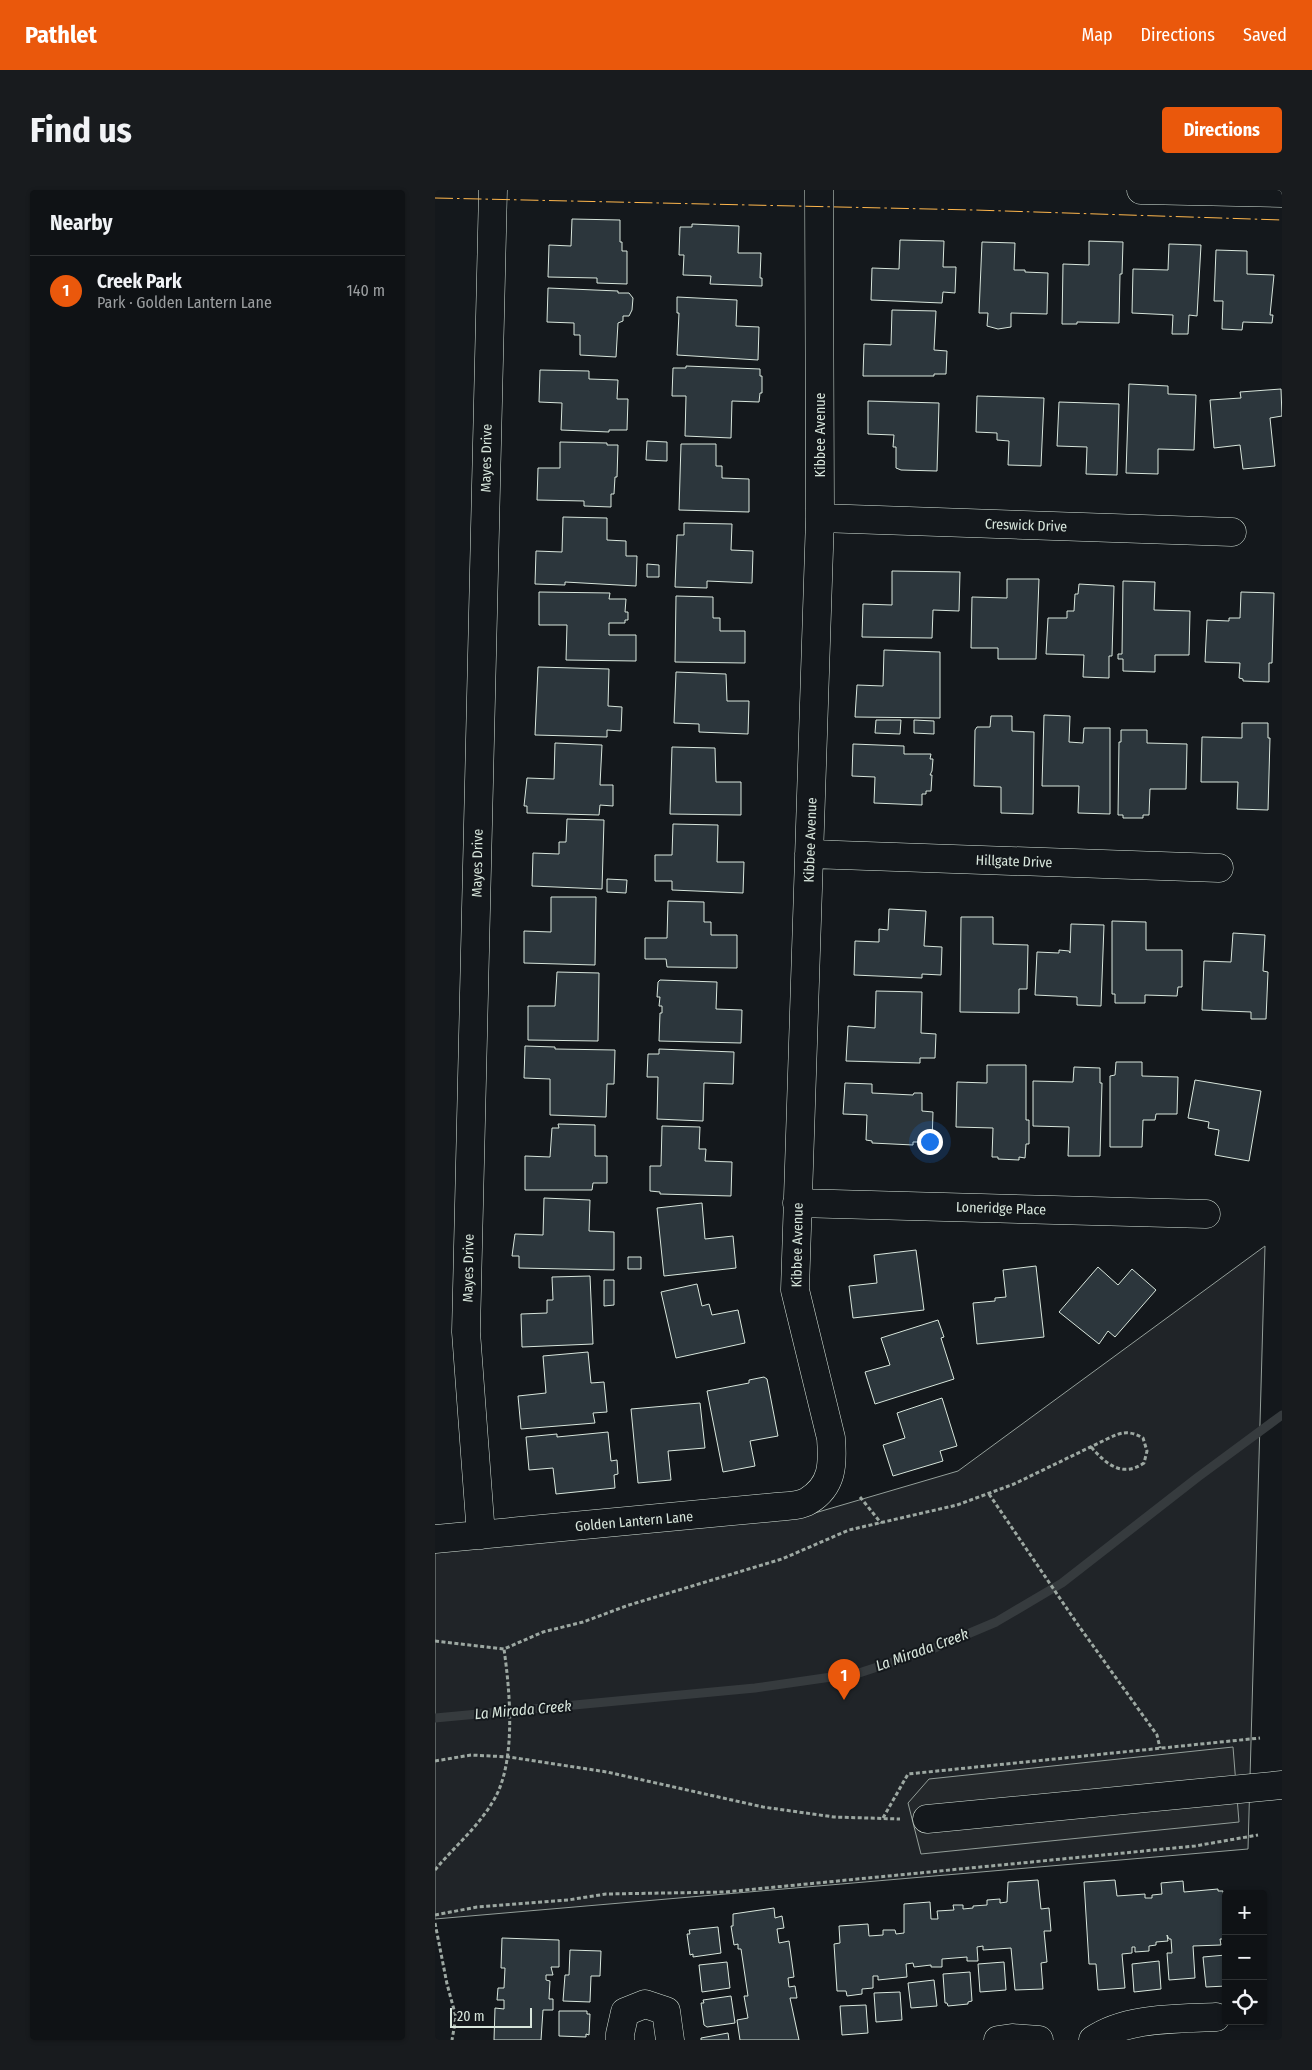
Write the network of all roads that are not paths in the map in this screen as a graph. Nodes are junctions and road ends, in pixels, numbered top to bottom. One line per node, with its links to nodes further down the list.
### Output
1 (493, 190): 12 (street, Mayes Drive)
2 (819, 190): 5 (street, Kibbee Avenue)
3 (1141, 190): 4 (street)
4 (1282, 193)
5 (820, 518): 6 (street, Creswick Drive); 7 (street, Kibbee Avenue)
6 (1232, 532)
7 (809, 854): 8 (street, Hillgate Drive); 9 (street, Kibbee Avenue)
8 (1219, 868)
9 (797, 1203): 10 (street, Loneridge Place); 11 (street, Kibbee Avenue)
10 (1206, 1214)
11 (826, 1485): 12 (street, Golden Lantern Lane)
12 (481, 1535): 13 (street, Golden Lantern Lane)
13 (435, 1539)
14 (1282, 1785): 15 (street)
15 (927, 1819)
16 (1216, 2017): 21 (street)
17 (620, 2040): 18 (street)
18 (670, 2040)
19 (998, 2040): 20 (street)
20 (1039, 2040)
21 (1093, 2040)

